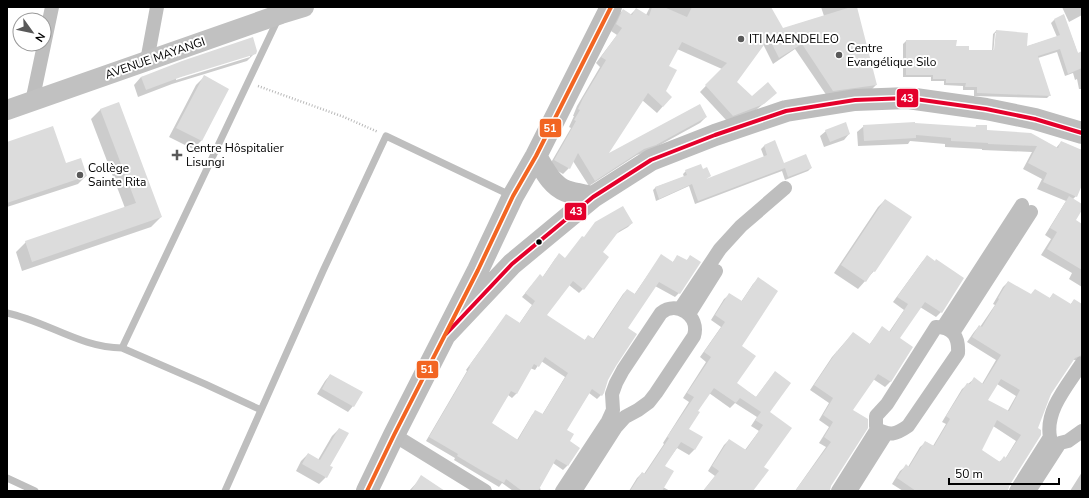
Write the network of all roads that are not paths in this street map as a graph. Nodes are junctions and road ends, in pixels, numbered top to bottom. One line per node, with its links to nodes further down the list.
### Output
1 (52, 7): 7 (street)
2 (157, 7): 6 (street)
3 (304, 7): 5 (street, AVENUE MAYANGI)
4 (611, 7): 10 (highway)
5 (282, 10): 6 (street, AVENUE MAYANGI); 20 (lane)
6 (147, 61): 7 (street, AVENUE MAYANGI)
7 (32, 102): 8 (street, AVENUE MAYANGI)
8 (7, 110)
9 (1082, 133): 13 (highway)
10 (536, 156): 12 (highway); 13 (highway)
11 (785, 188): 16 (street)
12 (513, 196): 19 (highway); 22 (lane)
13 (593, 197): 19 (highway)
14 (1027, 209): 18 (street)
15 (723, 261): 16 (street)
16 (684, 312): 23 (street); 23 (street)
17 (7, 313): 20 (lane)
18 (948, 330): 24 (street); 24 (street)
19 (446, 334): 26 (highway)
20 (122, 348): 22 (lane)
21 (1082, 364): 27 (street)
22 (261, 410): 30 (lane)
23 (619, 413): 33 (street); 34 (street)
24 (881, 431): 35 (street); 36 (street)
25 (1082, 431): 27 (street)
26 (394, 435): 31 (highway); 32 (street)
27 (1055, 440): 37 (street); 38 (street)
28 (7, 478): 29 (lane)
29 (35, 491)
30 (225, 491)
31 (367, 491)
32 (485, 491)
33 (562, 491)
34 (575, 491)
35 (838, 491)
36 (850, 491)
37 (1016, 491)
38 (1029, 491)

